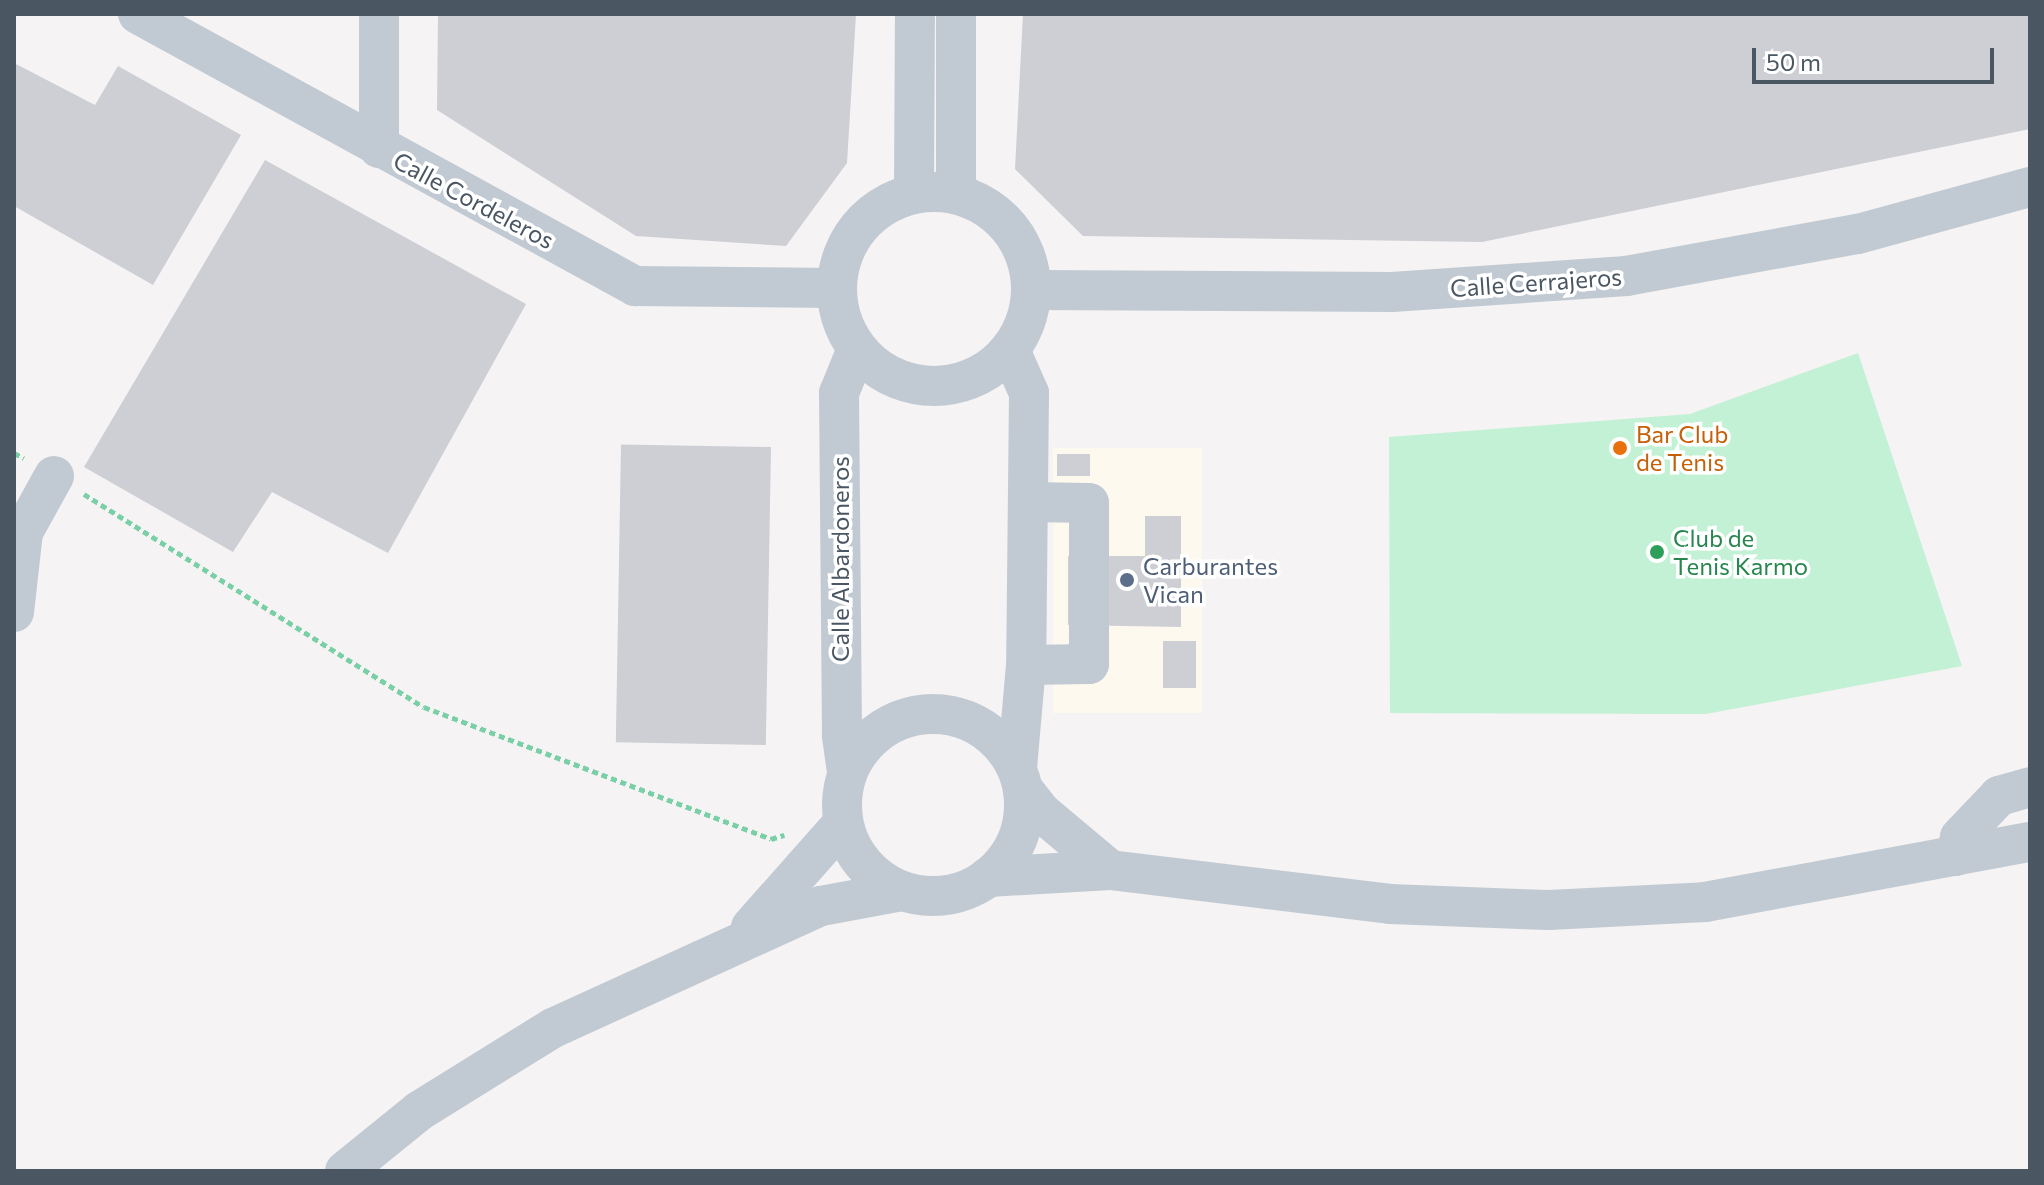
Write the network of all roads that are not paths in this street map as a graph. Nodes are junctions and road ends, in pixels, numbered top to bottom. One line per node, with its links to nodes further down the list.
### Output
1 (138, 14): 5 (street, Calle Cordeleros)
2 (379, 14): 5 (street)
3 (915, 14): 7 (street)
4 (956, 14): 8 (street)
5 (379, 148): 9 (street, Calle Cordeleros)
6 (2030, 187): 10 (street, Calle Cerrajeros)
7 (914, 194): 8 (street); 9 (street)
8 (956, 194): 10 (street)
9 (837, 288): 11 (street)
10 (1032, 290): 12 (street)
11 (857, 349): 12 (street); 17 (street, Calle Albardoneros)
12 (1010, 350): 14 (street)
13 (54, 476): 15 (street)
14 (1028, 502): 16 (street); 16 (street)
15 (14, 612)
16 (1026, 665): 18 (street)
17 (847, 772): 18 (street); 20 (street)
18 (1020, 778): 23 (street); 24 (street)
19 (2030, 787): 22 (street)
20 (842, 819): 25 (street); 26 (street)
21 (2030, 842): 22 (street)
22 (1956, 856): 23 (street)
23 (1110, 870): 24 (street)
24 (988, 877): 25 (street)
25 (902, 891): 26 (street)
26 (736, 941): 27 (street)
27 (345, 1171)

